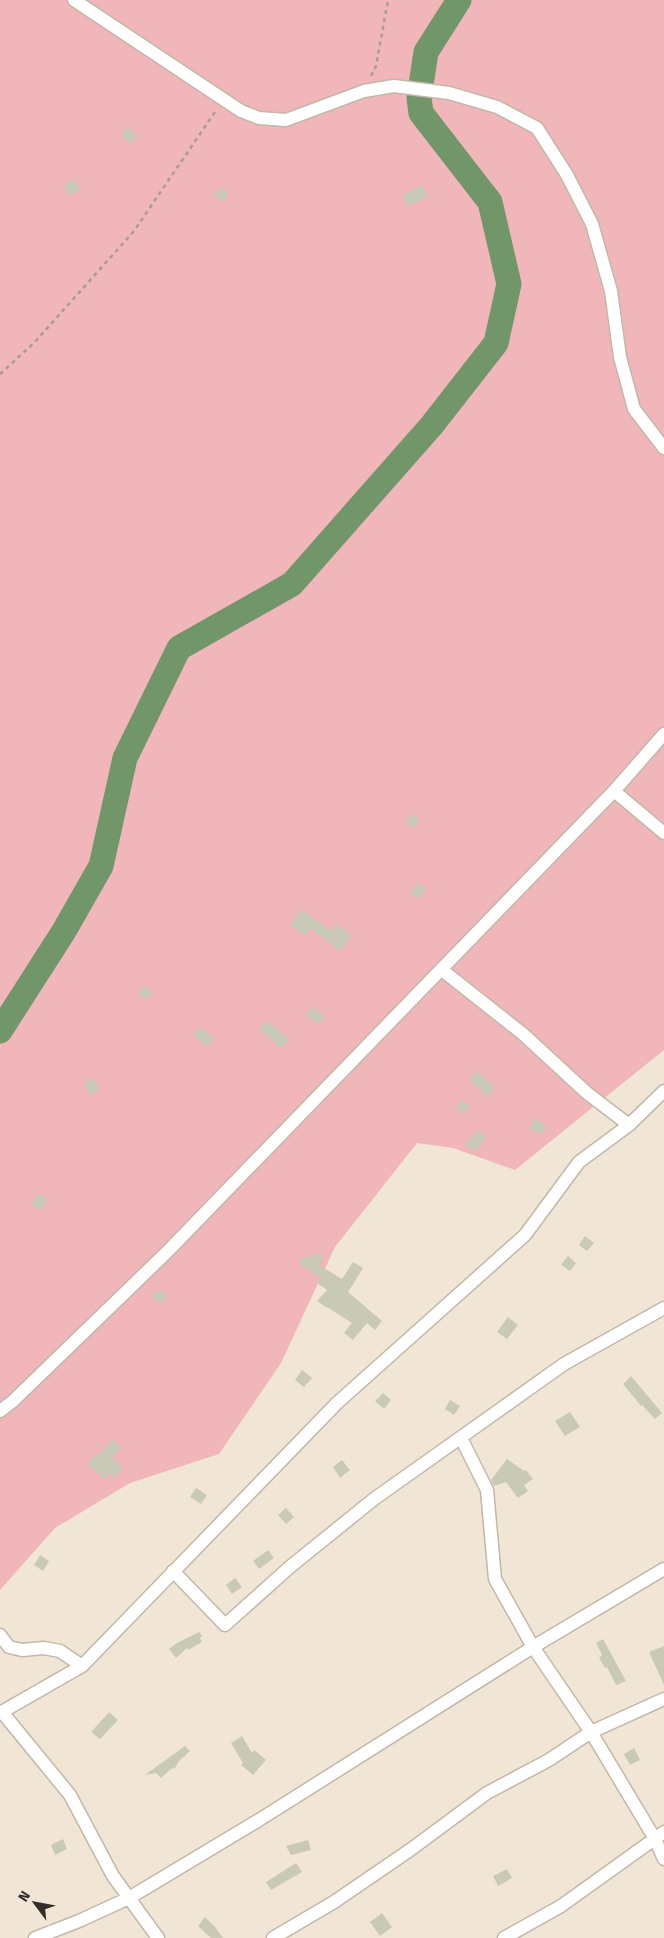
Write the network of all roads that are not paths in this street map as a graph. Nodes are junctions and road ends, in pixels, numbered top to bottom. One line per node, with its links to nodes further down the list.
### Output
1 (74, 0): 2 (street)
2 (664, 448)
3 (664, 734): 4 (street)
4 (614, 791): 5 (street); 6 (street)
5 (664, 833)
6 (442, 970): 8 (street); 10 (street)
7 (664, 1091): 8 (street)
8 (629, 1125): 13 (street)
9 (664, 1308): 11 (street)
10 (0, 1411)
11 (461, 1438): 13 (street); 15 (street)
12 (664, 1569): 15 (street)
13 (173, 1571): 16 (street)
14 (0, 1635): 16 (street)
15 (533, 1647): 19 (street); 22 (street)
16 (82, 1666): 18 (street)
17 (664, 1699): 19 (street)
18 (1, 1712): 22 (street)
19 (591, 1732): 20 (street); 25 (street)
20 (660, 1836): 21 (street); 26 (street)
21 (664, 1859)
22 (129, 1898): 23 (street); 24 (street)
23 (35, 1938)
24 (158, 1938)
25 (273, 1938)
26 (504, 1938)

